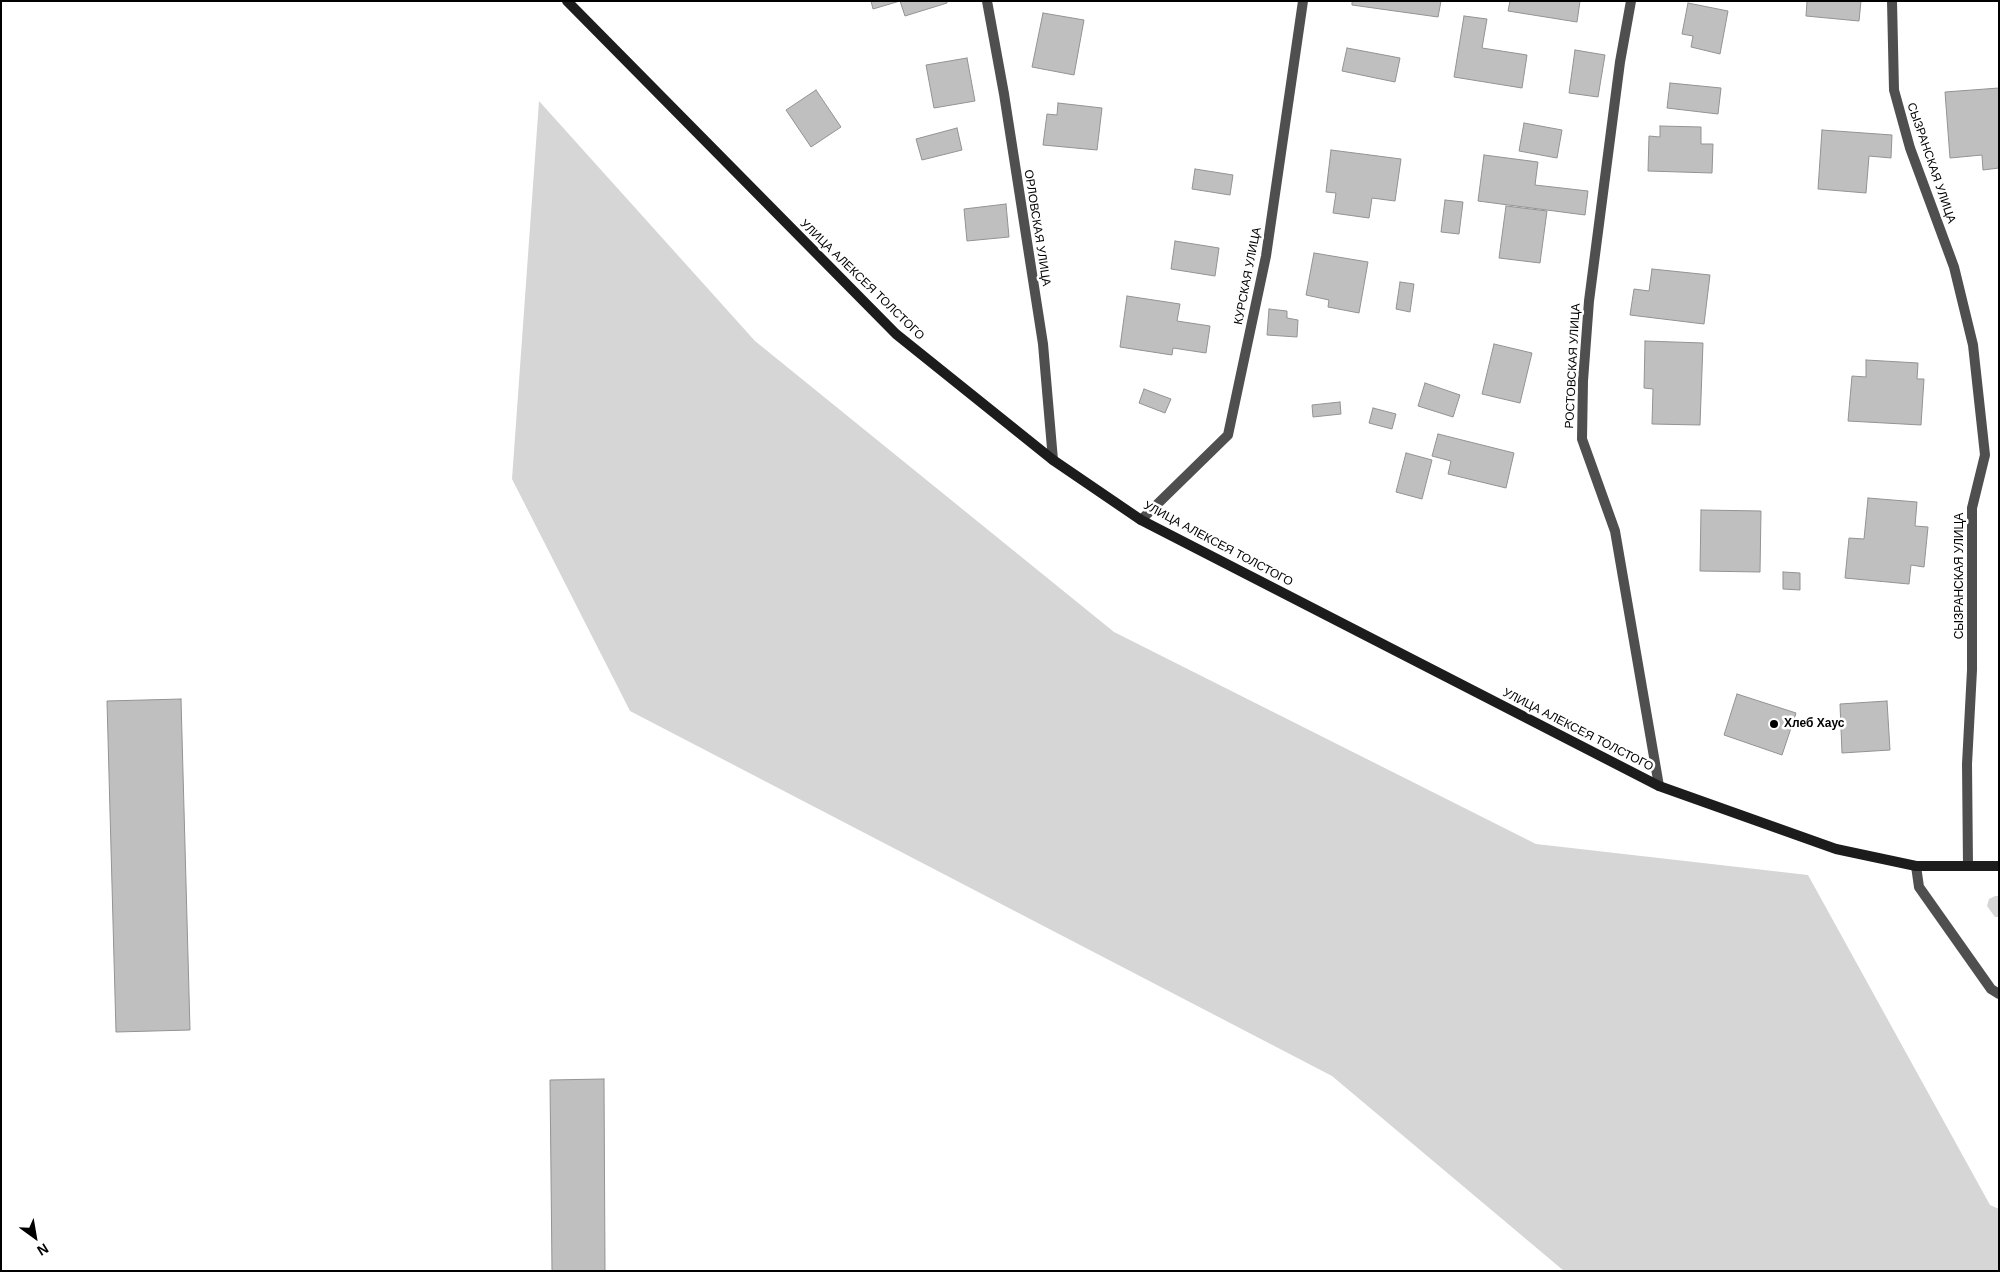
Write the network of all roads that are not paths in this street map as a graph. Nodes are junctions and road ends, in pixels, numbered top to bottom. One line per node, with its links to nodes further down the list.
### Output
1 (567, 1): 6 (street, УЛИЦА АЛЕКСЕЯ ТОЛСТОГО)
2 (987, 1): 6 (street, ОРЛОВСКАЯ УЛИЦА)
3 (1303, 1): 7 (street, КУРСКАЯ УЛИЦА)
4 (1631, 1): 8 (street, РОСТОВСКАЯ УЛИЦА)
5 (1892, 1): 10 (street, СЫЗРАНСКАЯ УЛИЦА)
6 (1053, 460): 7 (street, УЛИЦА АЛЕКСЕЯ ТОЛСТОГО)
7 (1141, 520): 8 (street, УЛИЦА АЛЕКСЕЯ ТОЛСТОГО)
8 (1659, 786): 9 (street, УЛИЦА АЛЕКСЕЯ ТОЛСТОГО)
9 (1916, 866): 10 (street, УЛИЦА АЛЕКСЕЯ ТОЛСТОГО); 12 (street)
10 (1968, 866): 11 (street, УЛИЦА АЛЕКСЕЯ ТОЛСТОГО)
11 (1999, 866)
12 (1999, 994)

